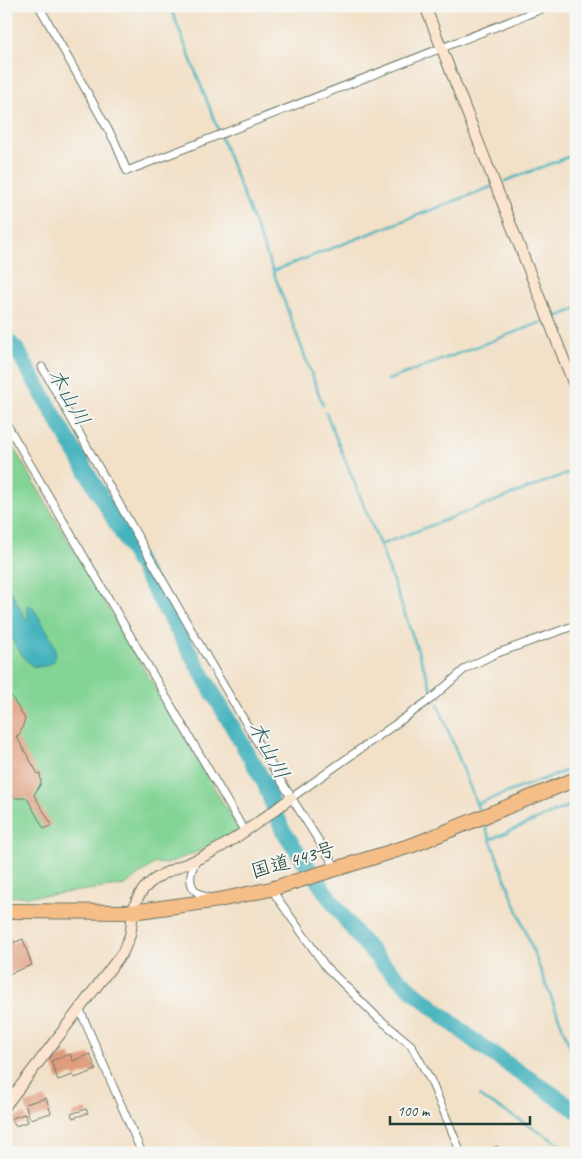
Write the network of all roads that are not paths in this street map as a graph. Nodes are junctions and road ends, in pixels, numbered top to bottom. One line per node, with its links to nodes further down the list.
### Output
1 (39, 6): 4 (street)
2 (425, 6): 4 (street)
3 (550, 6): 4 (street)
4 (442, 48): 6 (street)
5 (42, 367): 10 (street)
6 (576, 390)
7 (6, 423): 11 (street)
8 (576, 625): 10 (street)
9 (576, 780): 13 (highway, 国道443号)
10 (291, 798): 11 (street); 13 (street)
11 (247, 831): 12 (street)
12 (196, 860): 15 (street); 17 (street)
13 (338, 869): 14 (highway, 国道443号)
14 (275, 888): 15 (highway, 国道443号); 21 (street)
15 (219, 900): 17 (highway, 国道443号)
16 (6, 911): 17 (highway, 国道443号)
17 (132, 912): 18 (street)
18 (80, 1010): 19 (street); 20 (street)
19 (6, 1105)
20 (142, 1153)
21 (461, 1153)

